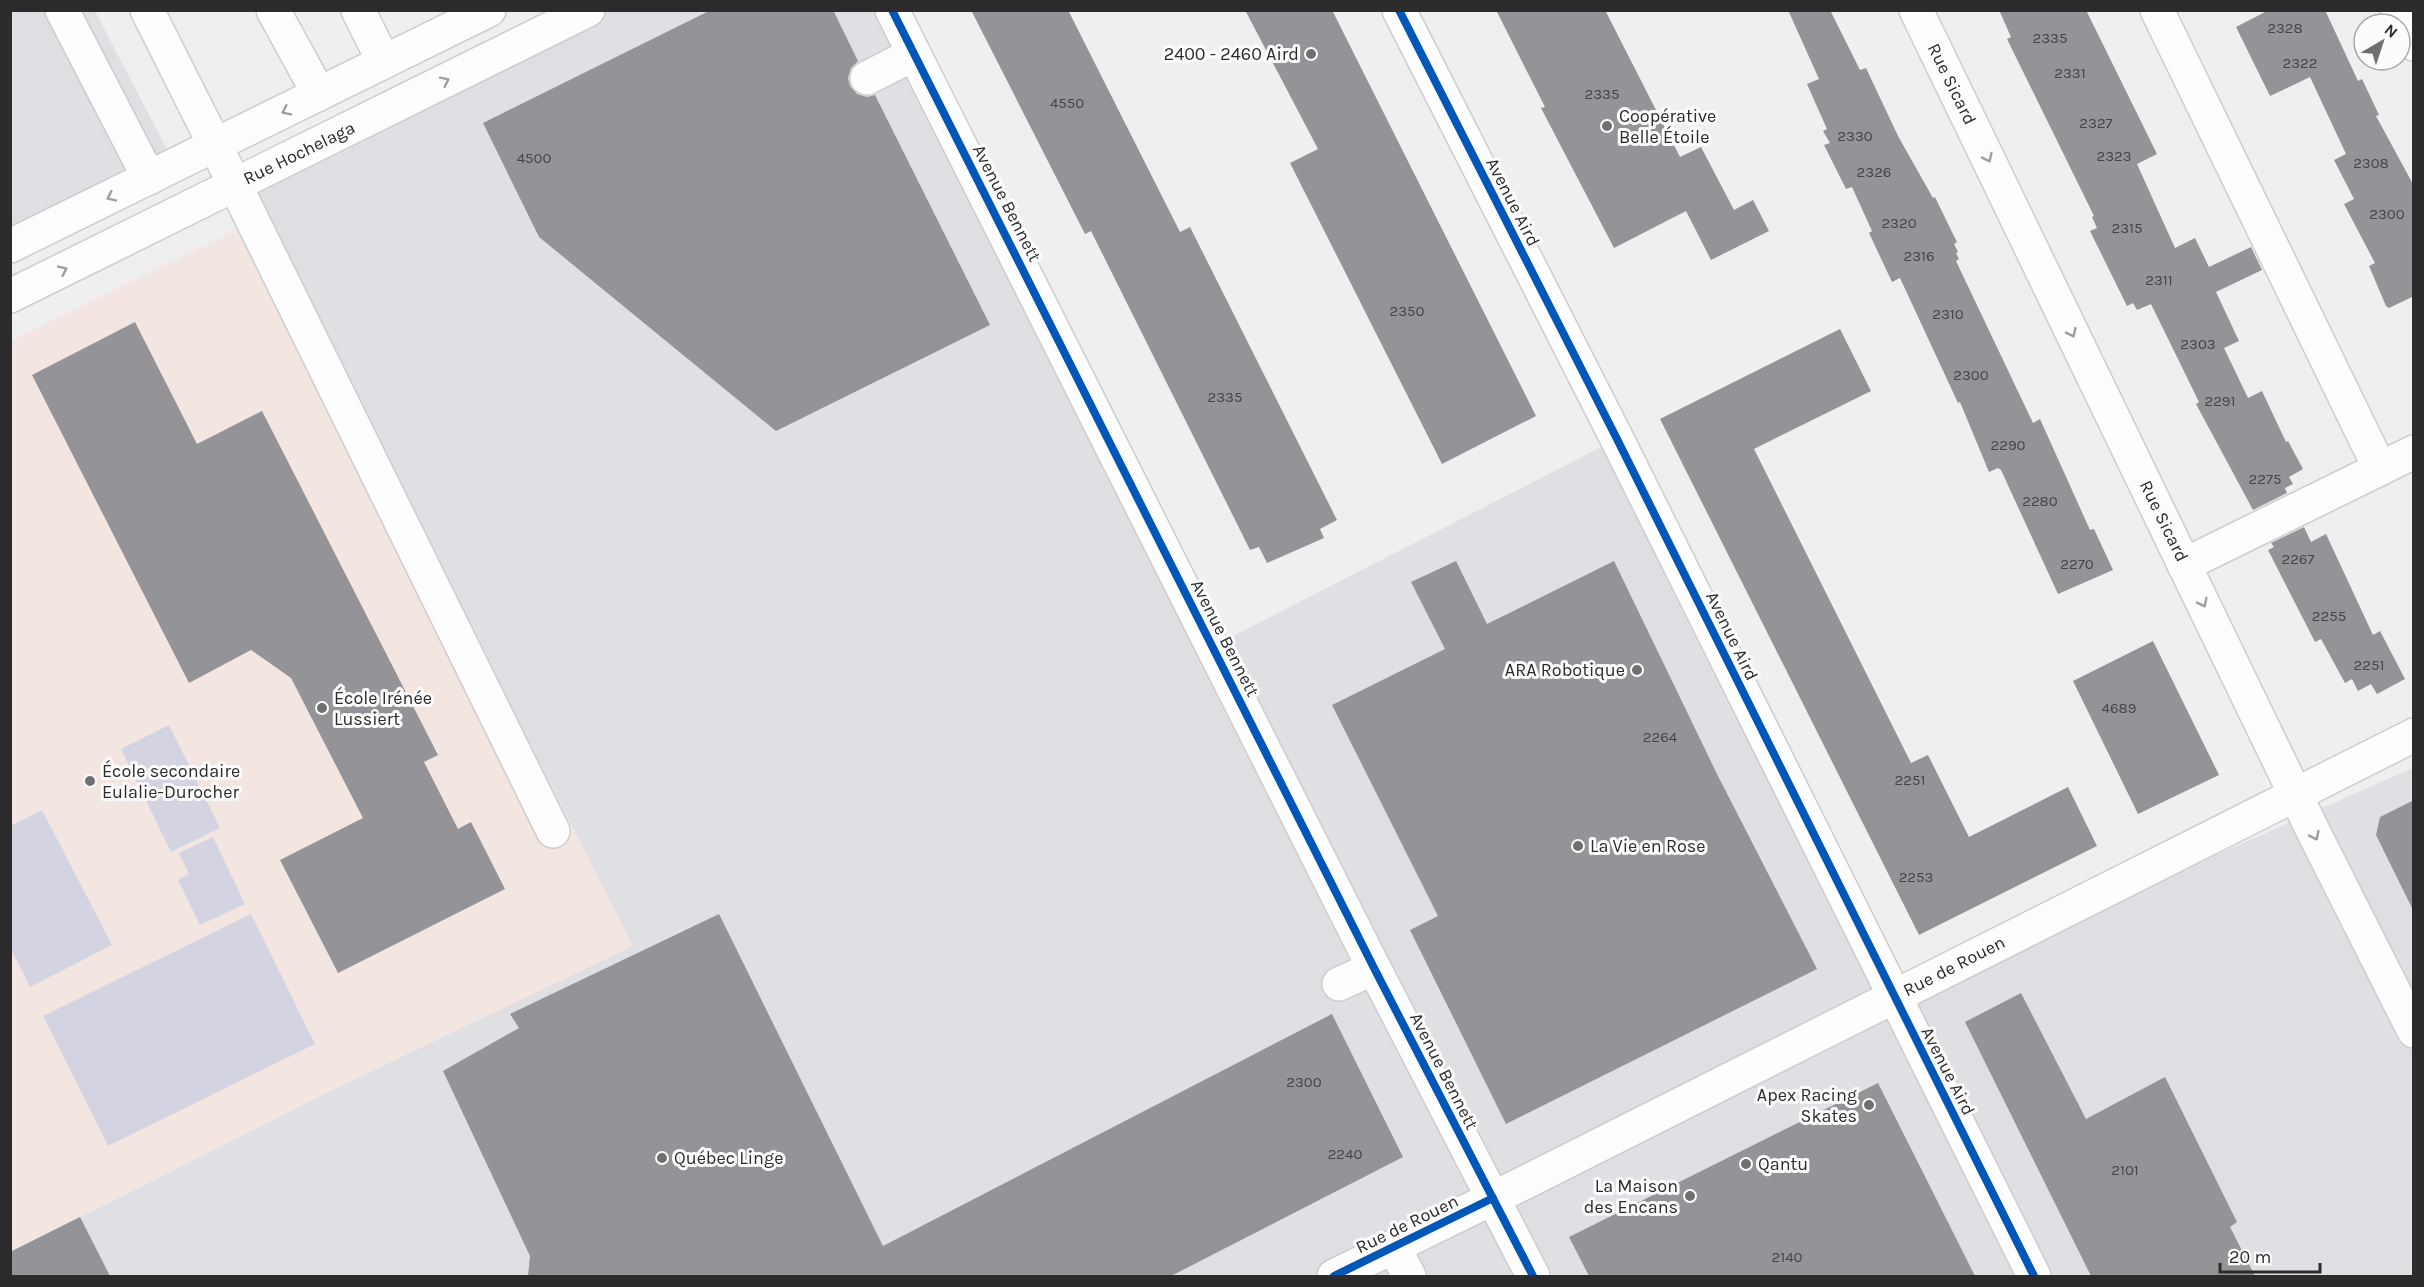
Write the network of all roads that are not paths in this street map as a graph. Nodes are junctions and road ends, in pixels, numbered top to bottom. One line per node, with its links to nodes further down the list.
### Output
1 (62, 10): 19 (street)
2 (147, 10): 18 (street)
3 (273, 10): 16 (street)
4 (358, 10): 14 (street)
5 (489, 10): 14 (street)
6 (588, 10): 17 (street, Rue Hochelaga, one-way to 6)
7 (892, 10): 13 (street, Avenue Bennett)
8 (1399, 10): 31 (street, Avenue Aird)
9 (1916, 10): 25 (street, Rue Sicard, one-way to 25)
10 (2157, 10): 24 (street)
11 (2397, 10): 12 (street)
12 (2414, 44)
13 (914, 54): 15 (street); 29 (street, Avenue Bennett)
14 (389, 60): 16 (street); 17 (street)
15 (867, 78)
16 (319, 94): 18 (street, one-way to 18)
17 (411, 98): 20 (street, Rue Hochelaga)
18 (214, 146): 19 (street); 20 (street)
19 (149, 178): 21 (street, one-way to 21)
20 (236, 185): 22 (street, Rue Hochelaga, one-way to 20); 28 (street)
21 (10, 246)
22 (10, 296)
23 (2414, 452): 24 (street)
24 (2380, 469): 25 (street)
25 (2184, 565): 27 (street, Rue Sicard, one-way to 27)
26 (2414, 735): 27 (street, Rue de Rouen)
27 (2296, 795): 31 (street, Rue de Rouen); 32 (street, Rue Sicard, one-way to 32)
28 (553, 831)
29 (1374, 968): 30 (street); 33 (street, Avenue Bennett)
30 (1339, 984)
31 (1894, 997): 33 (street, Rue de Rouen); 38 (street, Avenue Aird)
32 (2414, 1031)
33 (1493, 1198): 34 (street, Rue de Rouen); 37 (street, Avenue Bennett)
34 (1394, 1247): 35 (street, Rue de Rouen); 36 (street)
35 (1334, 1276)
36 (1409, 1276)
37 (1533, 1276)
38 (2034, 1276)

